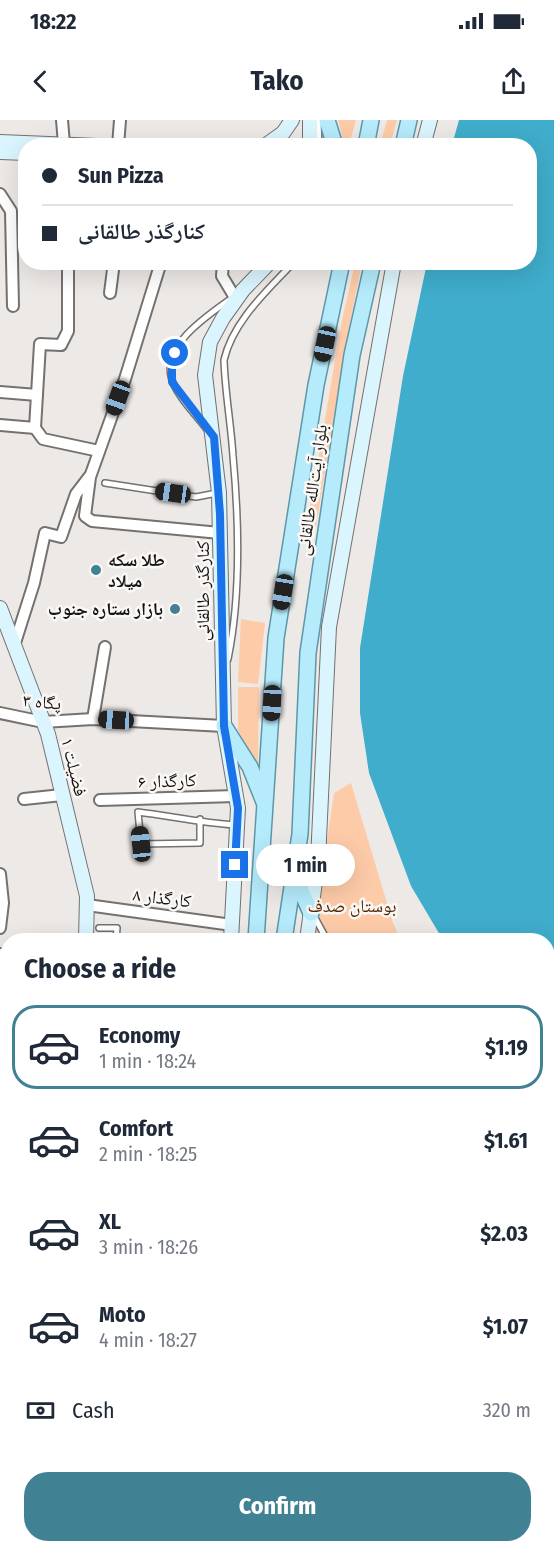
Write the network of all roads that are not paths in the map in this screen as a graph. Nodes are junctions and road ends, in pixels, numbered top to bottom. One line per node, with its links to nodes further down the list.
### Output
1 (62, 120): 10 (street)
2 (120, 120): 11 (street)
3 (292, 120): 12 (street)
4 (310, 120): 13 (street)
5 (318, 120): 14 (lane)
6 (327, 120): 15 (main road)
7 (371, 120): 16 (main road)
8 (409, 120): 17 (main road)
9 (430, 120): 18 (street)
10 (64, 138)
11 (119, 138)
12 (278, 138)
13 (310, 138)
14 (319, 138)
15 (333, 138)
16 (368, 138)
17 (404, 138)
18 (425, 138)
19 (0, 142): 20 (street)
20 (18, 143)
21 (0, 152): 22 (street)
22 (18, 153)
23 (0, 194): 35 (street)
24 (68, 270): 37 (street)
25 (113, 270): 33 (street)
26 (159, 270): 41 (street)
27 (222, 270): 34 (street)
28 (262, 270): 34 (street, کنارگذر طالقانی)
29 (287, 270): 49 (lane)
30 (340, 270): 58 (main road, بلوار آیت‌الله طالقانی)
31 (371, 270): 62 (main road, بلوار آیت‌الله طالقانی)
32 (393, 270): 64 (street)
33 (110, 293)
34 (239, 293): 40 (street, کنارگذر طالقانی); 40 (lane)
35 (13, 306)
36 (0, 392): 37 (street)
37 (37, 395): 39 (street)
38 (0, 425): 39 (street)
39 (34, 428): 41 (street)
40 (214, 437): 44 (street, کنارگذر طالقانی)
41 (99, 451): 42 (street)
42 (90, 477): 45 (street); 47 (street)
43 (105, 483): 44 (lane)
44 (219, 493): 45 (street, کنارگذر طالقانی)
45 (220, 533): 49 (street, کنارگذر طالقانی)
46 (0, 608): 47 (street, فضیلت ۱)
47 (14, 646): 52 (street, فضیلت ۱)
48 (105, 647): 51 (street)
49 (222, 685): 53 (street, کنارگذر طالقانی)
50 (0, 713): 52 (street, پگاه ۳)
51 (87, 720): 52 (street, پگاه ۳); 53 (street, پگاه ۳)
52 (43, 722): 54 (street, فضیلت ۱)
53 (224, 726): 55 (street, کنارگذر طالقانی); 58 (main road)
54 (63, 795): 56 (street); 63 (street, فضیلت ۱)
55 (236, 796): 57 (street, کارگذار ۶); 60 (street, کنارگذر طالقانی)
56 (24, 799)
57 (99, 800)
58 (267, 810): 71 (main road, بلوار آیت‌الله طالقانی)
59 (200, 819): 59 (lane); 60 (lane)
60 (237, 825): 65 (street, کنارگذر طالقانی)
61 (0, 874): 66 (street)
62 (294, 875): 64 (main road); 72 (main road, بلوار آیت‌الله طالقانی)
63 (87, 905): 65 (street, کارگذار ۸); 68 (street, فضیلت ۱)
64 (311, 913): 73 (street); 74 (lane)
65 (232, 925): 70 (street, کنارگذر طالقانی)
66 (0, 928)
67 (99, 928): 69 (lane)
68 (86, 933)
69 (117, 933)
70 (231, 933)
71 (257, 933)
72 (285, 933)
73 (308, 933)
74 (324, 933)

